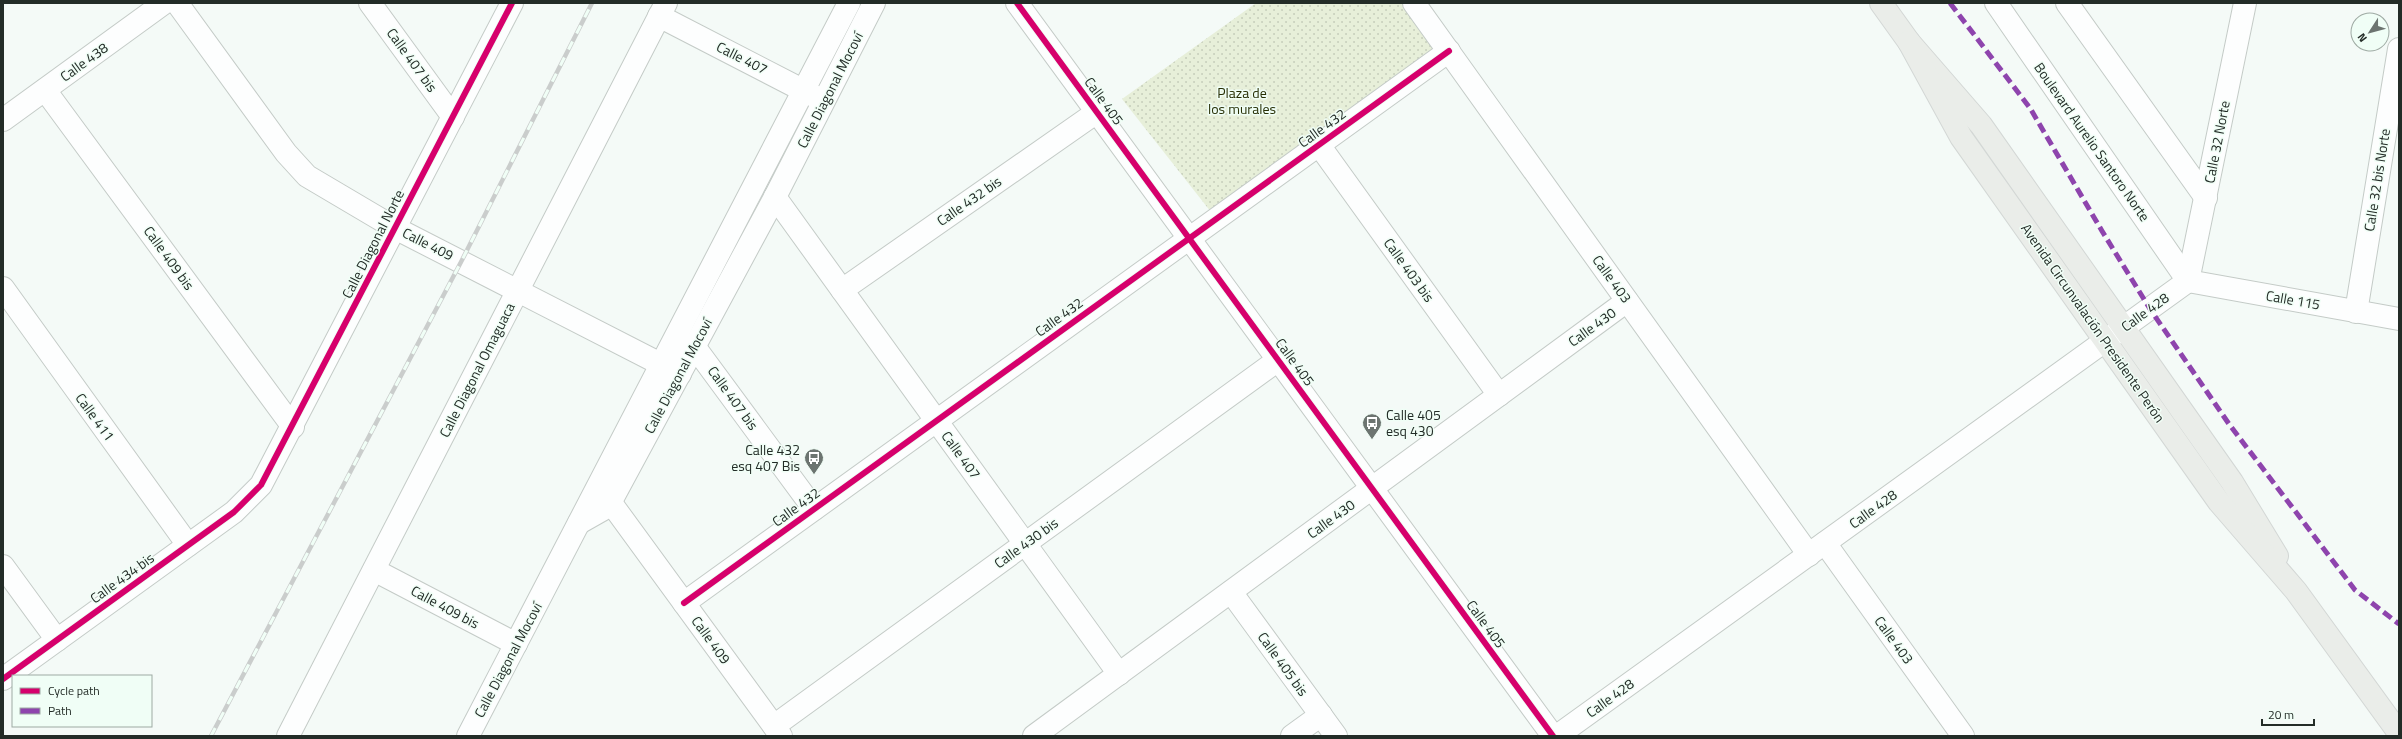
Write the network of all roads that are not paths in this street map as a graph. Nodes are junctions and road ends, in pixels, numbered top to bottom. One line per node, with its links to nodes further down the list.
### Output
1 (164, 3): 17 (street, Calle 438)
2 (177, 3): 26 (street, Calle 409)
3 (370, 3): 21 (street, Calle 407 bis)
4 (512, 3): 21 (street, Calle Diagonal Norte)
5 (849, 3): 18 (street, Calle Diagonal Mocoví)
6 (874, 3): 19 (street, Calle Diagonal Mocoví)
7 (1017, 3): 20 (street, Calle 405)
8 (1414, 3): 16 (street, Calle 403)
9 (1881, 3): 14 (main road, Avenida Circunvalación Presidente Perón)
10 (1996, 3): 28 (street, Boulevard Aurelio Santoro Norte)
11 (2067, 3): 25 (street)
12 (2245, 3): 25 (street, Calle 32 Norte)
13 (663, 9): 18 (street, Calle 407); 31 (street, Calle Diagonal Omaguaca)
14 (1909, 42): 35 (main road, Avenida Circunvalación Presidente Perón); 36 (main road, Avenida Circunvalación Presidente Perón)
15 (2399, 49): 33 (street, Calle 32 bis Norte)
16 (1449, 51): 23 (street, Calle 432); 32 (street, Calle 403)
17 (45, 90): 22 (street, Calle 438); 42 (street, Calle 409 bis)
18 (804, 90): 19 (street, Calle 407); 39 (street, Calle Diagonal Mocoví)
19 (824, 101): 24 (street, Calle Diagonal Mocoví)
20 (1097, 112): 27 (street, Calle 405); 30 (street, Calle 432 bis)
21 (453, 117): 26 (street, Calle Diagonal Norte)
22 (3, 120)
23 (1319, 145): 27 (street, Calle 432); 40 (street, Calle 403 bis)
24 (775, 197): 30 (street, Calle 407); 37 (street, Calle Diagonal Mocoví)
25 (2206, 198): 28 (street, Calle 32 Norte)
26 (395, 228): 31 (street, Calle 409); 42 (street, Calle Diagonal Norte)
27 (1190, 238): 38 (street, Calle 405); 41 (street, Calle 432)
28 (2188, 281): 33 (street, Calle 115); 35 (street, Calle 428)
29 (3, 288): 48 (street, Calle 411)
30 (842, 290): 41 (street, Calle 407)
31 (518, 291): 39 (street, Calle 409); 51 (street, Calle Diagonal Omaguaca)
32 (1627, 301): 40 (street, Calle 430); 49 (street, Calle 403)
33 (2356, 312): 34 (street, Calle 115)
34 (2399, 319)
35 (2123, 328): 36 (street, Calle 428); 52 (main road, Avenida Circunvalación Presidente Perón)
36 (2105, 341): 49 (street, Calle 428); 52 (main road, Avenida Circunvalación Presidente Perón)
37 (694, 346): 39 (street, Calle Diagonal Mocoví); 46 (street, Calle 407 bis)
38 (1278, 360): 43 (street, Calle 405); 47 (street, Calle 430 bis)
39 (671, 369): 45 (street, Calle Diagonal Mocoví)
40 (1500, 395): 43 (street, Calle 430)
41 (936, 421): 46 (street, Calle 432); 47 (street, Calle 407)
42 (293, 427): 44 (street, Calle Diagonal Norte)
43 (1372, 488): 53 (street, Calle 430); 67 (street, Calle 405)
44 (253, 495): 48 (street, Calle 434 bis)
45 (604, 495): 54 (street, Calle 409); 56 (street, Calle Diagonal Mocoví)
46 (814, 509): 54 (street, Calle 432)
47 (1025, 544): 57 (street, Calle 407); 60 (street, Calle 430 bis)
48 (188, 545): 55 (street, Calle 434 bis)
49 (1817, 549): 68 (street, Calle 428); 69 (street, Calle 403)
50 (3, 566): 55 (street)
51 (374, 570): 56 (street, Calle 409 bis); 62 (street, Calle Diagonal Omaguaca)
52 (2296, 591): 61 (main road, Avenida Circunvalación Presidente Perón)
53 (1231, 592): 57 (street, Calle 430); 59 (street, Calle 405 bis)
54 (684, 603): 60 (street, Calle 409)
55 (57, 640): 58 (street, Calle 434 bis)
56 (516, 644): 63 (street, Calle Diagonal Mocoví)
57 (1119, 674): 64 (street, Calle 430)
58 (3, 679)
59 (1321, 715): 65 (street); 66 (street, Calle 405 bis)
60 (778, 731)
61 (2399, 733)
62 (288, 736)
63 (468, 736)
64 (1034, 736)
65 (1292, 736)
66 (1336, 736)
67 (1553, 736)
68 (1557, 736)
69 (1963, 736)

